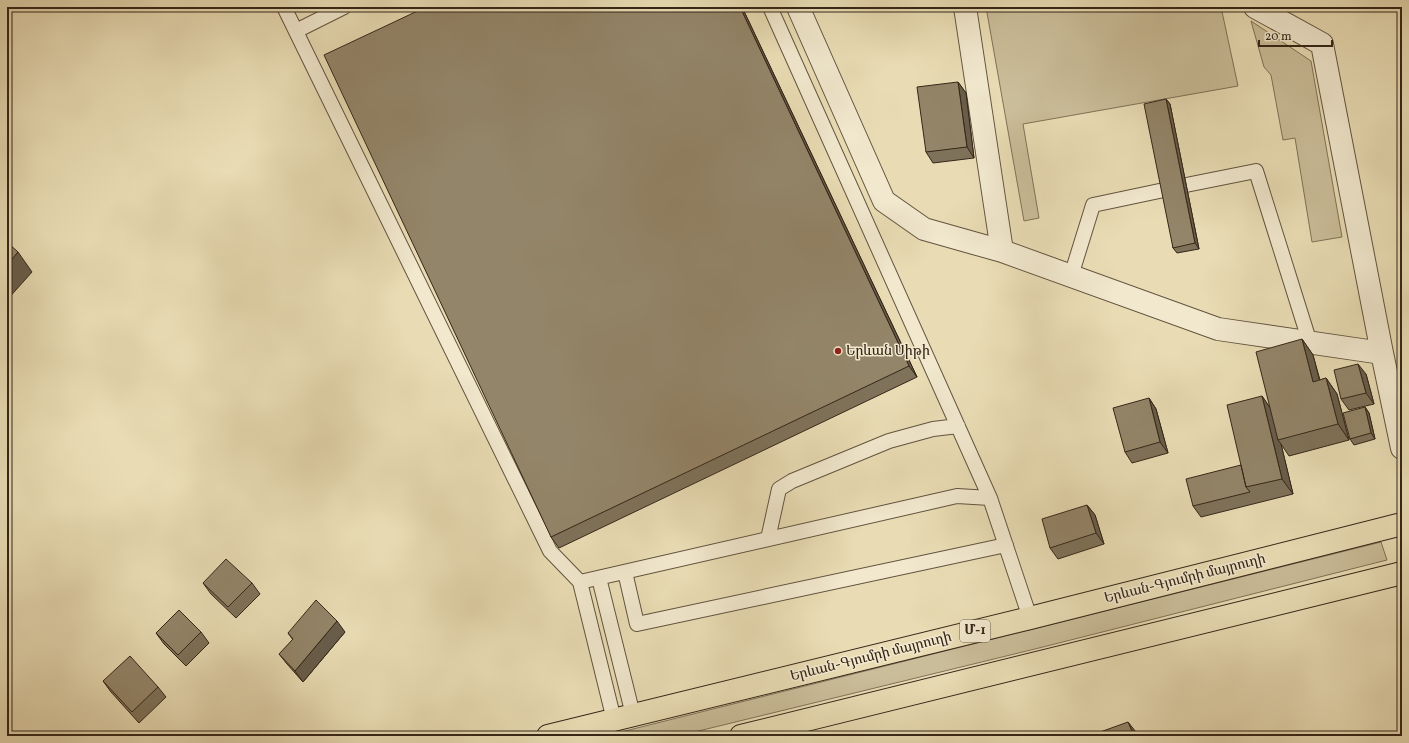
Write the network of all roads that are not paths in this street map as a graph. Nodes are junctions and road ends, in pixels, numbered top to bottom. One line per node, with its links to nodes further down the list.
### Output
1 (284, 7): 7 (lane)
2 (344, 7): 7 (lane)
3 (770, 7): 14 (lane)
4 (798, 7): 10 (street)
5 (965, 7): 10 (street)
6 (1255, 7): 13 (street)
7 (296, 30): 23 (lane)
8 (1186, 185): 12 (lane)
9 (1164, 190): 11 (lane)
10 (1002, 251): 11 (street)
11 (1071, 276): 12 (street)
12 (1310, 343): 13 (street)
13 (1382, 353): 15 (street)
14 (958, 426): 16 (lane); 18 (lane)
15 (1402, 448)
16 (990, 498): 18 (lane); 19 (lane)
17 (1402, 524): 24 (highway, Երևան-Գյումրի մայրուղի / Մ-1)
18 (768, 539): 20 (lane)
19 (1006, 545): 20 (lane); 24 (lane)
20 (625, 572): 22 (lane)
21 (1402, 573): 27 (highway)
22 (599, 578): 23 (lane); 25 (lane)
23 (580, 582): 25 (lane)
24 (1030, 618): 25 (highway, Երևան-Գյումրի մայրուղի / Մ-1)
25 (624, 717): 26 (highway, Երևան-Գյումրի մայրուղի / Մ-1)
26 (548, 736)
27 (741, 736)

